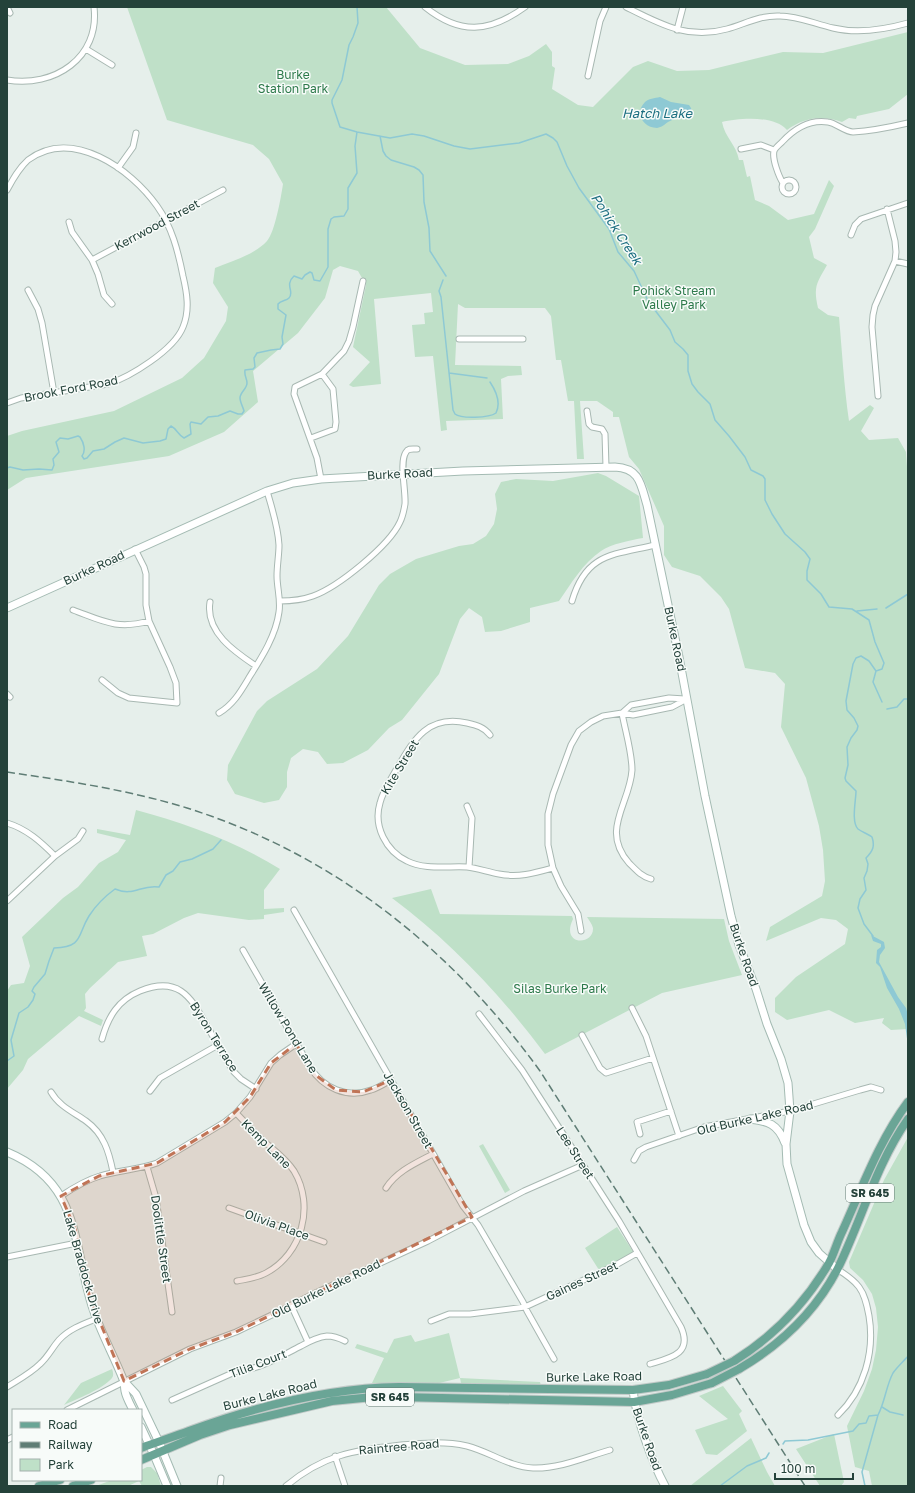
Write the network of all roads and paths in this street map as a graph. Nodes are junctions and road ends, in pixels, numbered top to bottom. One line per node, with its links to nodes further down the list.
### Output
1 (7, 7): 8 (street)
2 (94, 7): 11 (street)
3 (424, 7): 4 (street)
4 (525, 7)
5 (606, 7): 13 (street)
6 (626, 7): 10 (street)
7 (684, 7): 10 (street)
8 (10, 13)
9 (908, 23): 10 (street)
10 (677, 30)
11 (86, 49): 12 (street); 14 (street)
12 (112, 65)
13 (588, 76)
14 (7, 80)
15 (908, 123): 18 (street)
16 (136, 133): 19 (street)
17 (741, 149): 18 (street)
18 (774, 150): 20 (street)
19 (118, 168): 21 (street, Brook Ford Road); 25 (street, Brook Ford Road)
20 (783, 183)
21 (7, 190)
22 (223, 190): 25 (street, Kerrwood Street)
23 (908, 203): 24 (street)
24 (887, 209): 27 (street); 29 (street)
25 (165, 220): 28 (street, Kerrwood Street); 37 (street, Brook Ford Road)
26 (69, 222): 28 (street)
27 (851, 235)
28 (92, 260): 33 (street)
29 (895, 261): 30 (street); 38 (street)
30 (908, 264)
31 (363, 280): 36 (street)
32 (28, 290): 37 (street)
33 (112, 304)
34 (459, 338): 35 (street)
35 (523, 339)
36 (322, 374): 41 (street); 41 (street)
37 (54, 393): 39 (street, Brook Ford Road)
38 (878, 396)
39 (7, 403)
40 (587, 411): 43 (street)
41 (310, 438): 45 (street)
42 (416, 448): 44 (street)
43 (606, 467): 44 (street, Burke Road); 47 (street, Burke Road)
44 (404, 474): 45 (street, Burke Road); 49 (street)
45 (321, 479): 46 (street, Burke Road)
46 (267, 491): 48 (street, Burke Road); 49 (street)
47 (655, 546): 50 (street); 57 (street, Burke Road)
48 (135, 549): 52 (street, Burke Road); 54 (street)
49 (280, 601): 55 (street)
50 (572, 601)
51 (210, 602): 55 (street)
52 (7, 608)
53 (74, 610): 54 (street)
54 (149, 621): 56 (street)
55 (256, 666): 59 (street)
56 (102, 680)
57 (687, 699): 58 (street); 58 (street); 86 (street, Burke Road)
58 (622, 712): 66 (street); 67 (street)
59 (219, 713)
60 (490, 735): 65 (street, Kite Street)
61 (467, 806): 65 (street)
62 (7, 823): 64 (street)
63 (83, 831): 64 (street)
64 (55, 856): 68 (street)
65 (469, 868): 66 (street, Kite Street)
66 (553, 868): 70 (street)
67 (651, 879)
68 (7, 901)
69 (294, 910): 79 (street, Jackson Street)
70 (581, 931)
71 (243, 950): 76 (street, Willow Pond Lane)
72 (632, 1008): 78 (street)
73 (479, 1014): 96 (street, Lee Street)
74 (582, 1035): 78 (street)
75 (102, 1039): 77 (street, Byron Terrace)
76 (296, 1044): 79 (street, Willow Pond Lane); 80 (street)
77 (218, 1045): 80 (street, Byron Terrace); 82 (street)
78 (653, 1058): 85 (street)
79 (391, 1080): 94 (street, Jackson Street)
80 (256, 1089): 87 (street)
81 (881, 1090): 86 (street, Old Burke Lake Road)
82 (150, 1091)
83 (51, 1092): 98 (street)
84 (908, 1102): 108 (main road, Burke Lake Road / SR 645)
85 (671, 1111): 90 (street); 91 (street)
86 (790, 1111): 88 (street, Old Burke Lake Road); 92 (street, Burke Road)
87 (236, 1113): 97 (street); 103 (street, Kemp Lane)
88 (750, 1119): 91 (street, Old Burke Lake Road); 92 (street)
89 (908, 1119): 109 (main road, Burke Lake Road / SR 645)
90 (640, 1134)
91 (679, 1136): 95 (street, Old Burke Lake Road)
92 (786, 1144): 108 (street, Burke Road)
93 (7, 1152): 100 (street, Lake Braddock Drive)
94 (433, 1154): 99 (street); 102 (street, Jackson Street)
95 (634, 1160)
96 (583, 1165): 102 (street, Old Burke Lake Road); 106 (street, Lee Street)
97 (147, 1167): 98 (street); 113 (street, Doolittle Street)
98 (113, 1172): 100 (street)
99 (386, 1188)
100 (61, 1196): 105 (street, Lake Braddock Drive)
101 (229, 1208): 103 (street, Olivia Place)
102 (472, 1217): 111 (street, Old Burke Lake Road); 112 (street, Jackson Street)
103 (300, 1233): 104 (street, Olivia Place); 110 (street, Kemp Lane)
104 (324, 1242)
105 (77, 1243): 107 (street); 114 (street, Lake Braddock Drive)
106 (638, 1253): 112 (street, Gaines Street); 119 (street, Lee Street)
107 (7, 1257)
108 (829, 1262): 109 (street, Burke Road); 122 (main road, Burke Lake Road / SR 645, bridge)
109 (838, 1268): 124 (main road, Burke Lake Road / SR 645, bridge); 127 (street, Burke Road)
110 (237, 1281)
111 (291, 1306): 117 (street); 120 (street, Old Burke Lake Road)
112 (525, 1307): 115 (street, Gaines Street); 118 (street)
113 (172, 1312)
114 (96, 1319): 120 (street, Lake Braddock Drive); 121 (street)
115 (431, 1321)
116 (345, 1341): 117 (street, Tilia Court)
117 (308, 1342): 123 (street, Tilia Court)
118 (554, 1359)
119 (650, 1364)
120 (124, 1381): 125 (street, Old Burke Lake Road); 126 (street, Lake Braddock Drive); 129 (street, Lake Braddock Drive)
121 (7, 1387)
122 (633, 1390): 124 (street, Burke Road); 129 (main road, Burke Lake Road / SR 645)
123 (172, 1400)
124 (634, 1402): 133 (main road, Burke Lake Road / SR 645); 147 (street, Burke Road)
125 (69, 1409)
126 (133, 1409)
127 (838, 1415)
128 (142, 1429): 130 (street)
129 (158, 1442): 130 (main road, Burke Lake Road / SR 645); 133 (street, Lake Braddock Drive)
130 (150, 1445): 131 (main road, Burke Lake Road / SR 645); 134 (street)
131 (142, 1448)
132 (610, 1450): 135 (street, Raintree Road)
133 (162, 1451): 134 (main road, Burke Lake Road / SR 645); 143 (street, Lake Braddock Drive)
134 (154, 1455): 136 (main road, Burke Lake Road / SR 645); 142 (street)
135 (335, 1456): 145 (street, Raintree Road); 146 (street)
136 (142, 1460)
137 (221, 1478): 144 (street)
138 (56, 1481): 140 (main road)
139 (88, 1481): 141 (main road)
140 (39, 1486)
141 (73, 1486)
142 (166, 1486)
143 (176, 1486)
144 (220, 1486)
145 (286, 1486)
146 (345, 1486)
147 (665, 1486)

